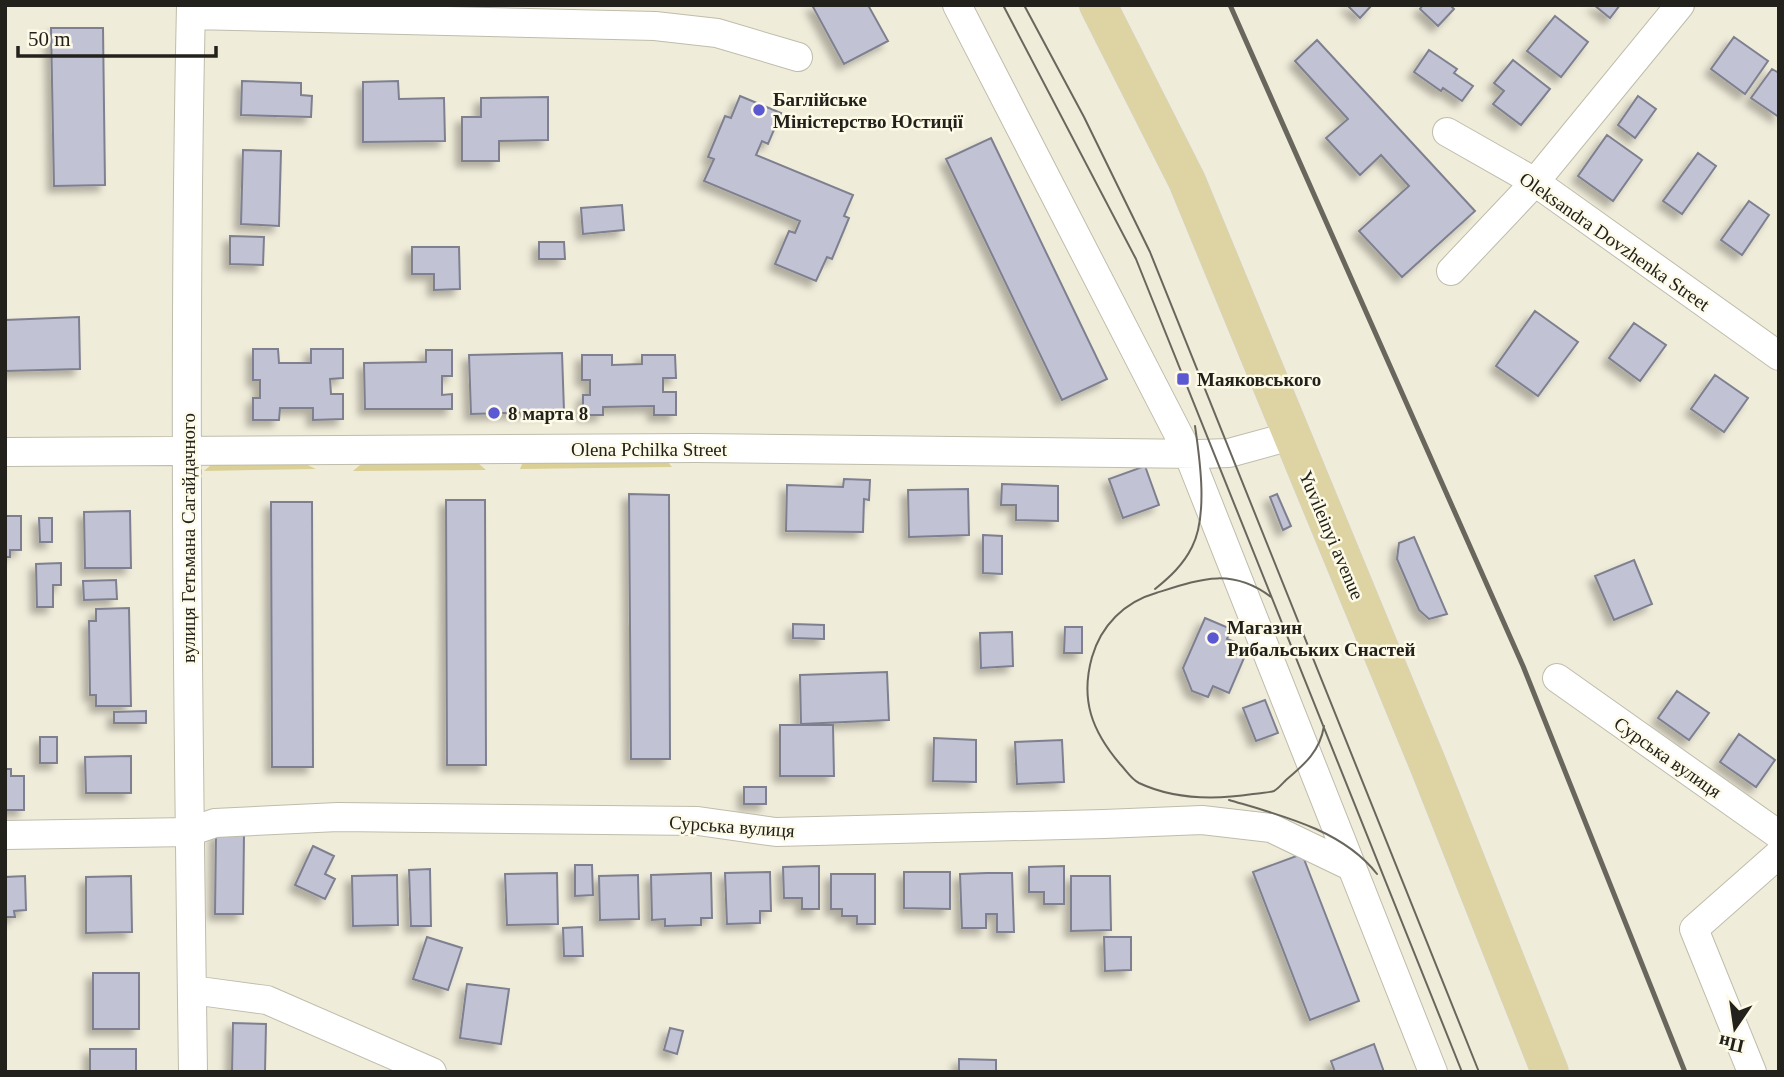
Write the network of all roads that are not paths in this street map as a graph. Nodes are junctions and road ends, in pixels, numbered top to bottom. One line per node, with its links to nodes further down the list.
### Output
1 (957, 5): 13 (street)
2 (1098, 5): 10 (main road, Yuvileinyi avenue)
3 (1680, 5): 7 (street)
4 (191, 10): 5 (street); 11 (street, вулиця Гетьмана Сагайдачного)
5 (798, 57)
6 (1447, 132): 7 (street, Oleksandra Dovzhenka Street)
7 (1535, 182): 8 (street); 9 (street, Oleksandra Dovzhenka Street)
8 (1451, 271)
9 (1779, 356)
10 (1291, 436): 13 (street, Olena Pchilka Street); 24 (main road, Yuvileinyi avenue)
11 (187, 450): 12 (street, Olena Pchilka Street); 13 (street, Olena Pchilka Street); 15 (street, вулиця Гетьмана Сагайдачного)
12 (5, 452)
13 (1188, 453): 19 (street)
14 (1557, 678): 17 (street, Сурська вулиця)
15 (189, 832): 16 (street, Сурська вулиця); 19 (street, Сурська вулиця); 20 (street, вулиця Гетьмана Сагайдачного)
16 (5, 835)
17 (1779, 835)
18 (1779, 854): 25 (street)
19 (1352, 867): 23 (street)
20 (192, 990): 21 (street, вулиця Гетьмана Сагайдачного); 22 (street)
21 (193, 1072)
22 (432, 1072)
23 (1433, 1072)
24 (1550, 1072)
25 (1752, 1072)

